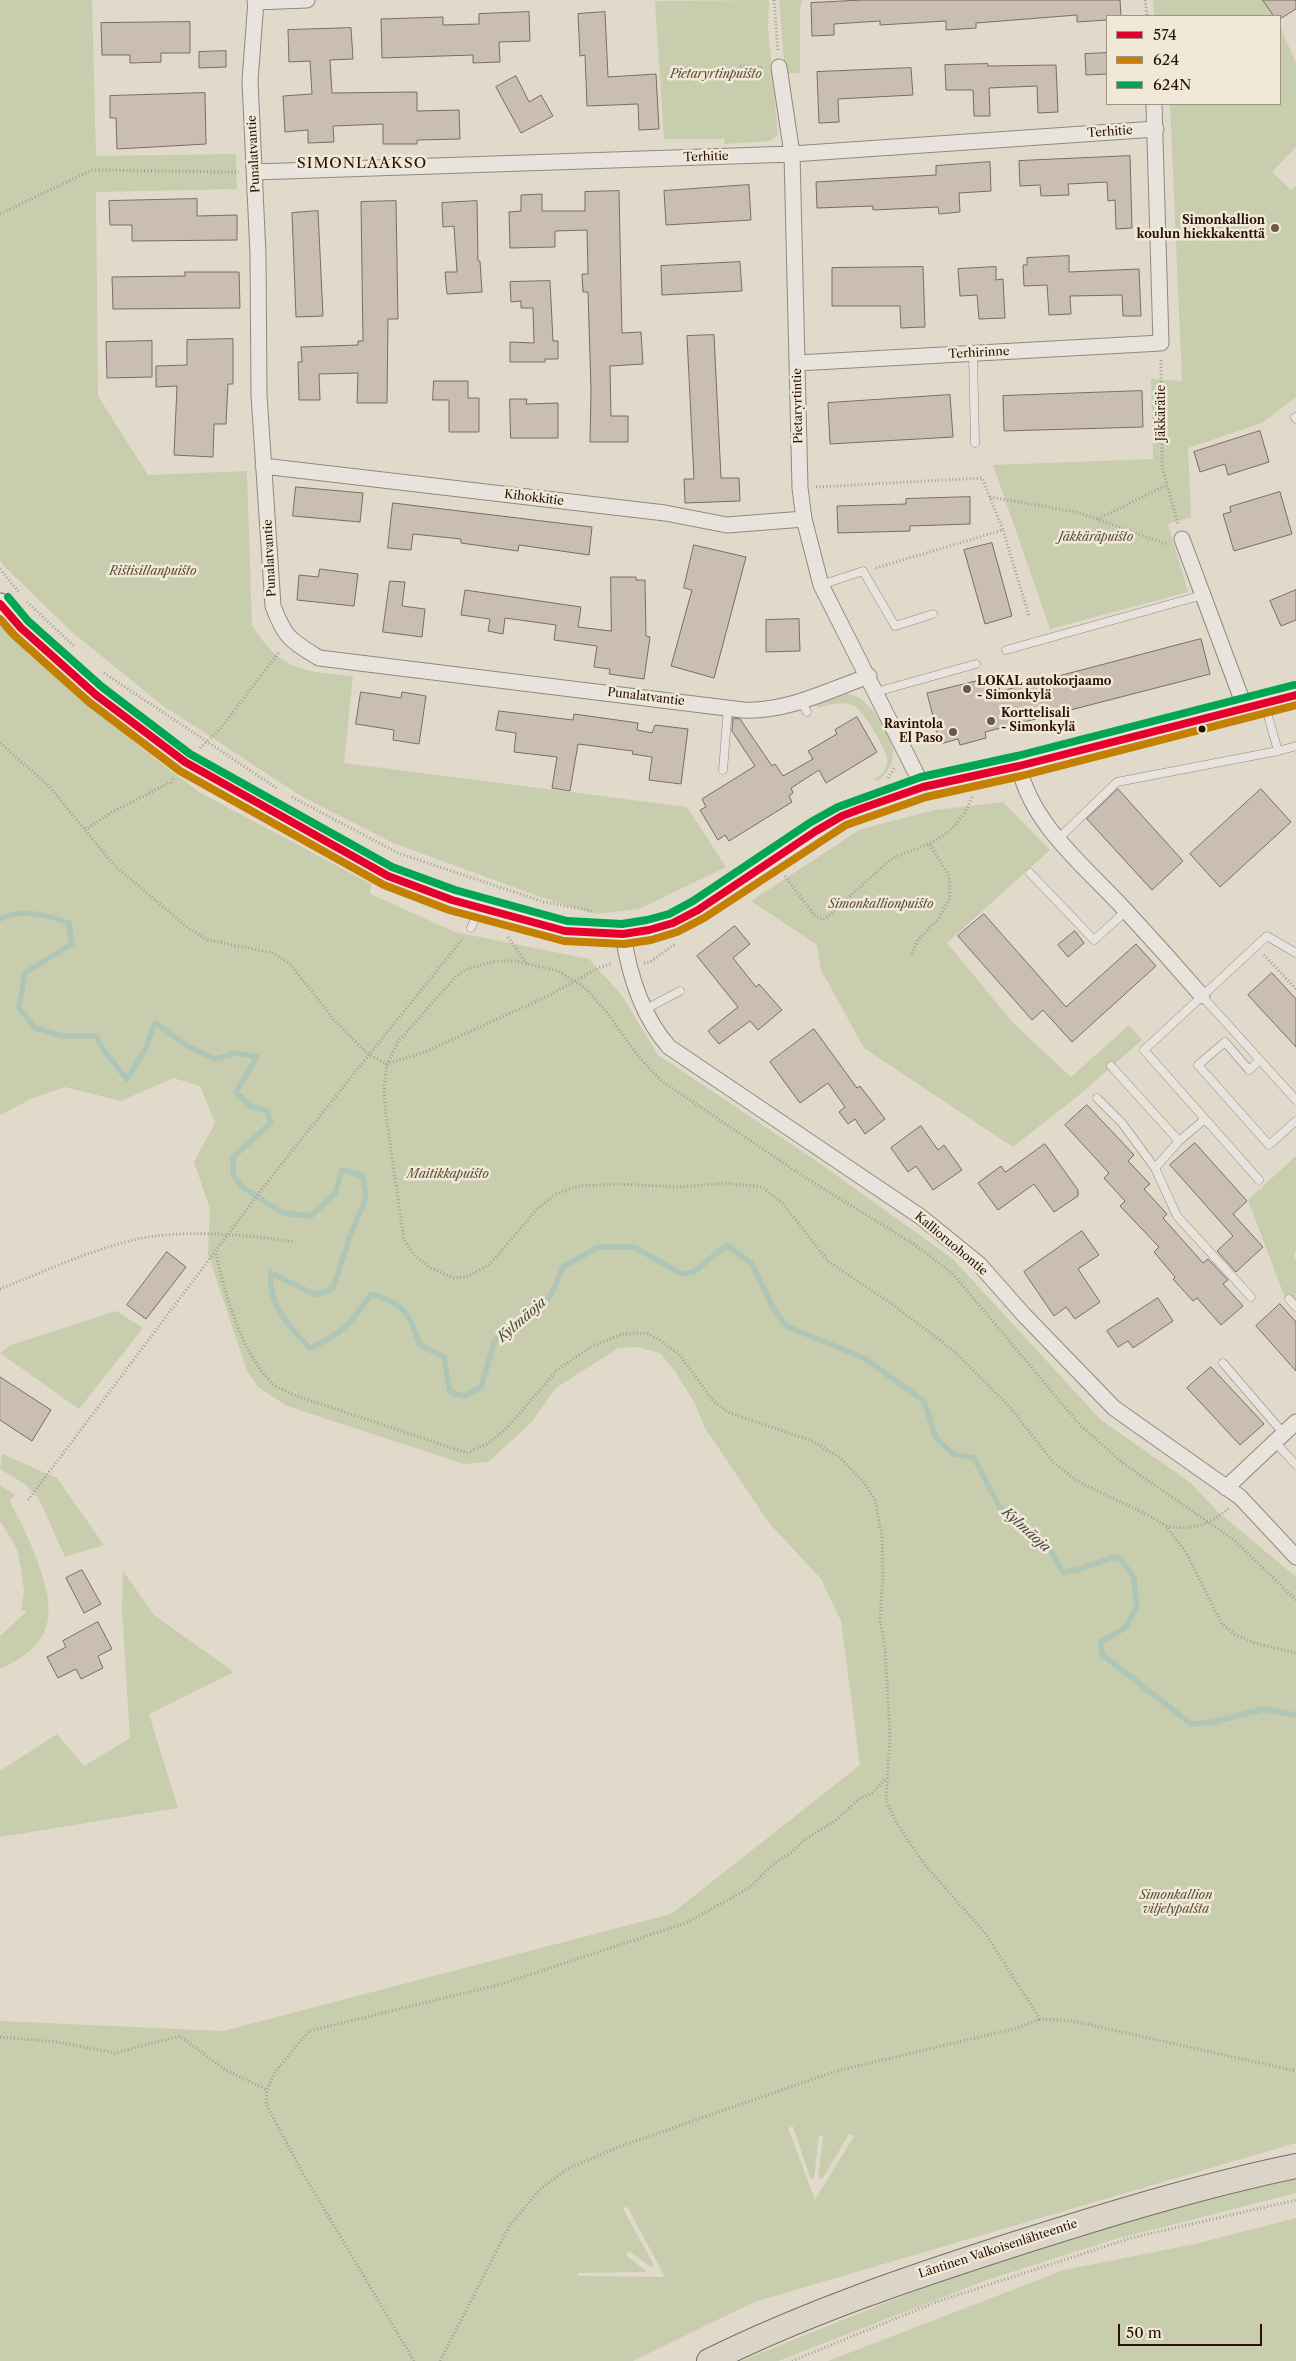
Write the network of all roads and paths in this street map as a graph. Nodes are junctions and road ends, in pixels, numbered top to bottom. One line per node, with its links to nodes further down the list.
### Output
1 (307, 0): 4 (street)
2 (774, 0): 7 (path)
3 (1145, 0): 5 (path)
4 (256, 1): 11 (street, Punalatvantie)
5 (1147, 15)
6 (740, 66): 7 (path)
7 (779, 67): 10 (street, Pietaryrtintie)
8 (1154, 105): 9 (street)
9 (1156, 129): 10 (street, Terhitie); 13 (street)
10 (792, 154): 11 (street, Terhitie); 15 (street, Pietaryrtintie)
11 (255, 172): 12 (path); 17 (street, Punalatvantie)
12 (0, 214)
13 (1161, 343): 14 (street, Terhirinne); 18 (path, Jäkkärätie)
14 (973, 354): 15 (street, Terhirinne); 16 (lane)
15 (797, 363): 19 (street, Pietaryrtintie)
16 (975, 442)
17 (263, 466): 21 (street, Kihokkitie); 34 (street, Punalatvantie)
18 (1167, 485): 22 (path); 24 (path, Jäkkärätie)
19 (800, 488): 20 (path); 21 (street, Pietaryrtintie)
20 (990, 497): 22 (path); 23 (path)
21 (804, 519): 27 (street, Pietaryrtintie)
22 (1098, 519): 24 (path)
23 (1003, 530): 26 (path); 33 (path)
24 (1185, 546): 29 (street)
25 (0, 569): 28 (path)
26 (863, 571): 27 (lane); 32 (lane)
27 (821, 585): 39 (street, Pietaryrtintie)
28 (20, 594)
29 (1203, 595): 35 (lane); 42 (street)
30 (26, 600): 36 (path)
31 (0, 604): 48 (main road)
32 (933, 614)
33 (1029, 616)
34 (293, 642): 43 (street, Punalatvantie); 44 (path)
35 (1006, 650)
36 (81, 652)
37 (976, 664): 40 (lane)
38 (102, 672): 44 (path)
39 (869, 676): 40 (street, Pietaryrtintie); 43 (street, Punalatvantie)
40 (876, 692): 51 (street, Pietaryrtintie)
41 (1296, 695): 42 (main road)
42 (1255, 706): 47 (lane); 49 (main road)
43 (728, 707): 50 (lane)
44 (206, 741): 48 (path); 58 (path)
45 (0, 743): 55 (path)
46 (1296, 746): 47 (lane)
47 (1278, 751): 56 (lane)
48 (185, 762): 55 (path); 61 (main road)
49 (1019, 766): 51 (main road); 56 (street)
50 (723, 770)
51 (923, 787): 64 (main road)
52 (980, 794): 53 (path)
53 (972, 795): 54 (path); 57 (path)
54 (963, 797)
55 (85, 830): 77 (path)
56 (1059, 838): 62 (street)
57 (929, 843): 59 (path); 68 (path)
58 (398, 853)
59 (782, 871)
60 (1030, 873): 62 (lane)
61 (480, 908): 63 (lane); 64 (main road)
62 (1126, 911): 75 (street)
63 (471, 928): 77 (path)
64 (623, 934): 71 (street, Kallioruohontie)
65 (508, 937): 70 (path)
66 (681, 940): 71 (path)
67 (1255, 947): 69 (lane); 73 (path); 75 (lane)
68 (912, 954)
69 (1296, 954)
70 (527, 964): 72 (path); 79 (path)
71 (620, 964): 72 (path); 76 (street, Kallioruohontie)
72 (575, 982): 79 (path); 102 (path)
73 (1296, 989)
74 (680, 991): 76 (lane)
75 (1202, 996): 78 (lane); 83 (lane)
76 (644, 1010): 99 (street, Kallioruohontie)
77 (368, 1054): 79 (path); 88 (path)
78 (1260, 1060): 82 (lane); 84 (lane)
79 (387, 1064): 103 (path)
80 (1111, 1066): 85 (lane)
81 (1097, 1098): 86 (lane)
82 (1296, 1100)
83 (1205, 1119): 85 (lane); 87 (lane)
84 (1296, 1121)
85 (1179, 1141): 86 (lane)
86 (1155, 1168): 92 (lane)
87 (1259, 1180)
88 (228, 1235): 89 (path); 90 (path); 91 (path)
89 (294, 1242)
90 (216, 1254): 101 (path); 107 (path)
91 (0, 1289)
92 (1251, 1297)
93 (1289, 1299): 94 (lane)
94 (1296, 1307)
95 (1223, 1363): 97 (lane)
96 (1296, 1422): 97 (street)
97 (1279, 1438): 98 (lane); 99 (street)
98 (1296, 1465)
99 (1226, 1488): 100 (street, Kallioruohontie)
100 (1243, 1495): 102 (path); 104 (street, Kallioruohontie)
101 (28, 1500)
102 (1207, 1522): 103 (path); 105 (path)
103 (1166, 1526): 106 (path)
104 (1296, 1557)
105 (1296, 1600)
106 (1296, 1653)
107 (886, 1779): 108 (path); 111 (path)
108 (1040, 2019): 110 (path); 115 (path)
109 (0, 2037): 111 (path)
110 (1296, 2071)
111 (266, 2090): 114 (path)
112 (1296, 2166): 116 (main road, Läntinen Valkoisenlähteentie)
113 (1296, 2200): 117 (path)
114 (414, 2361)
115 (440, 2361)
116 (709, 2361)
117 (792, 2361)

